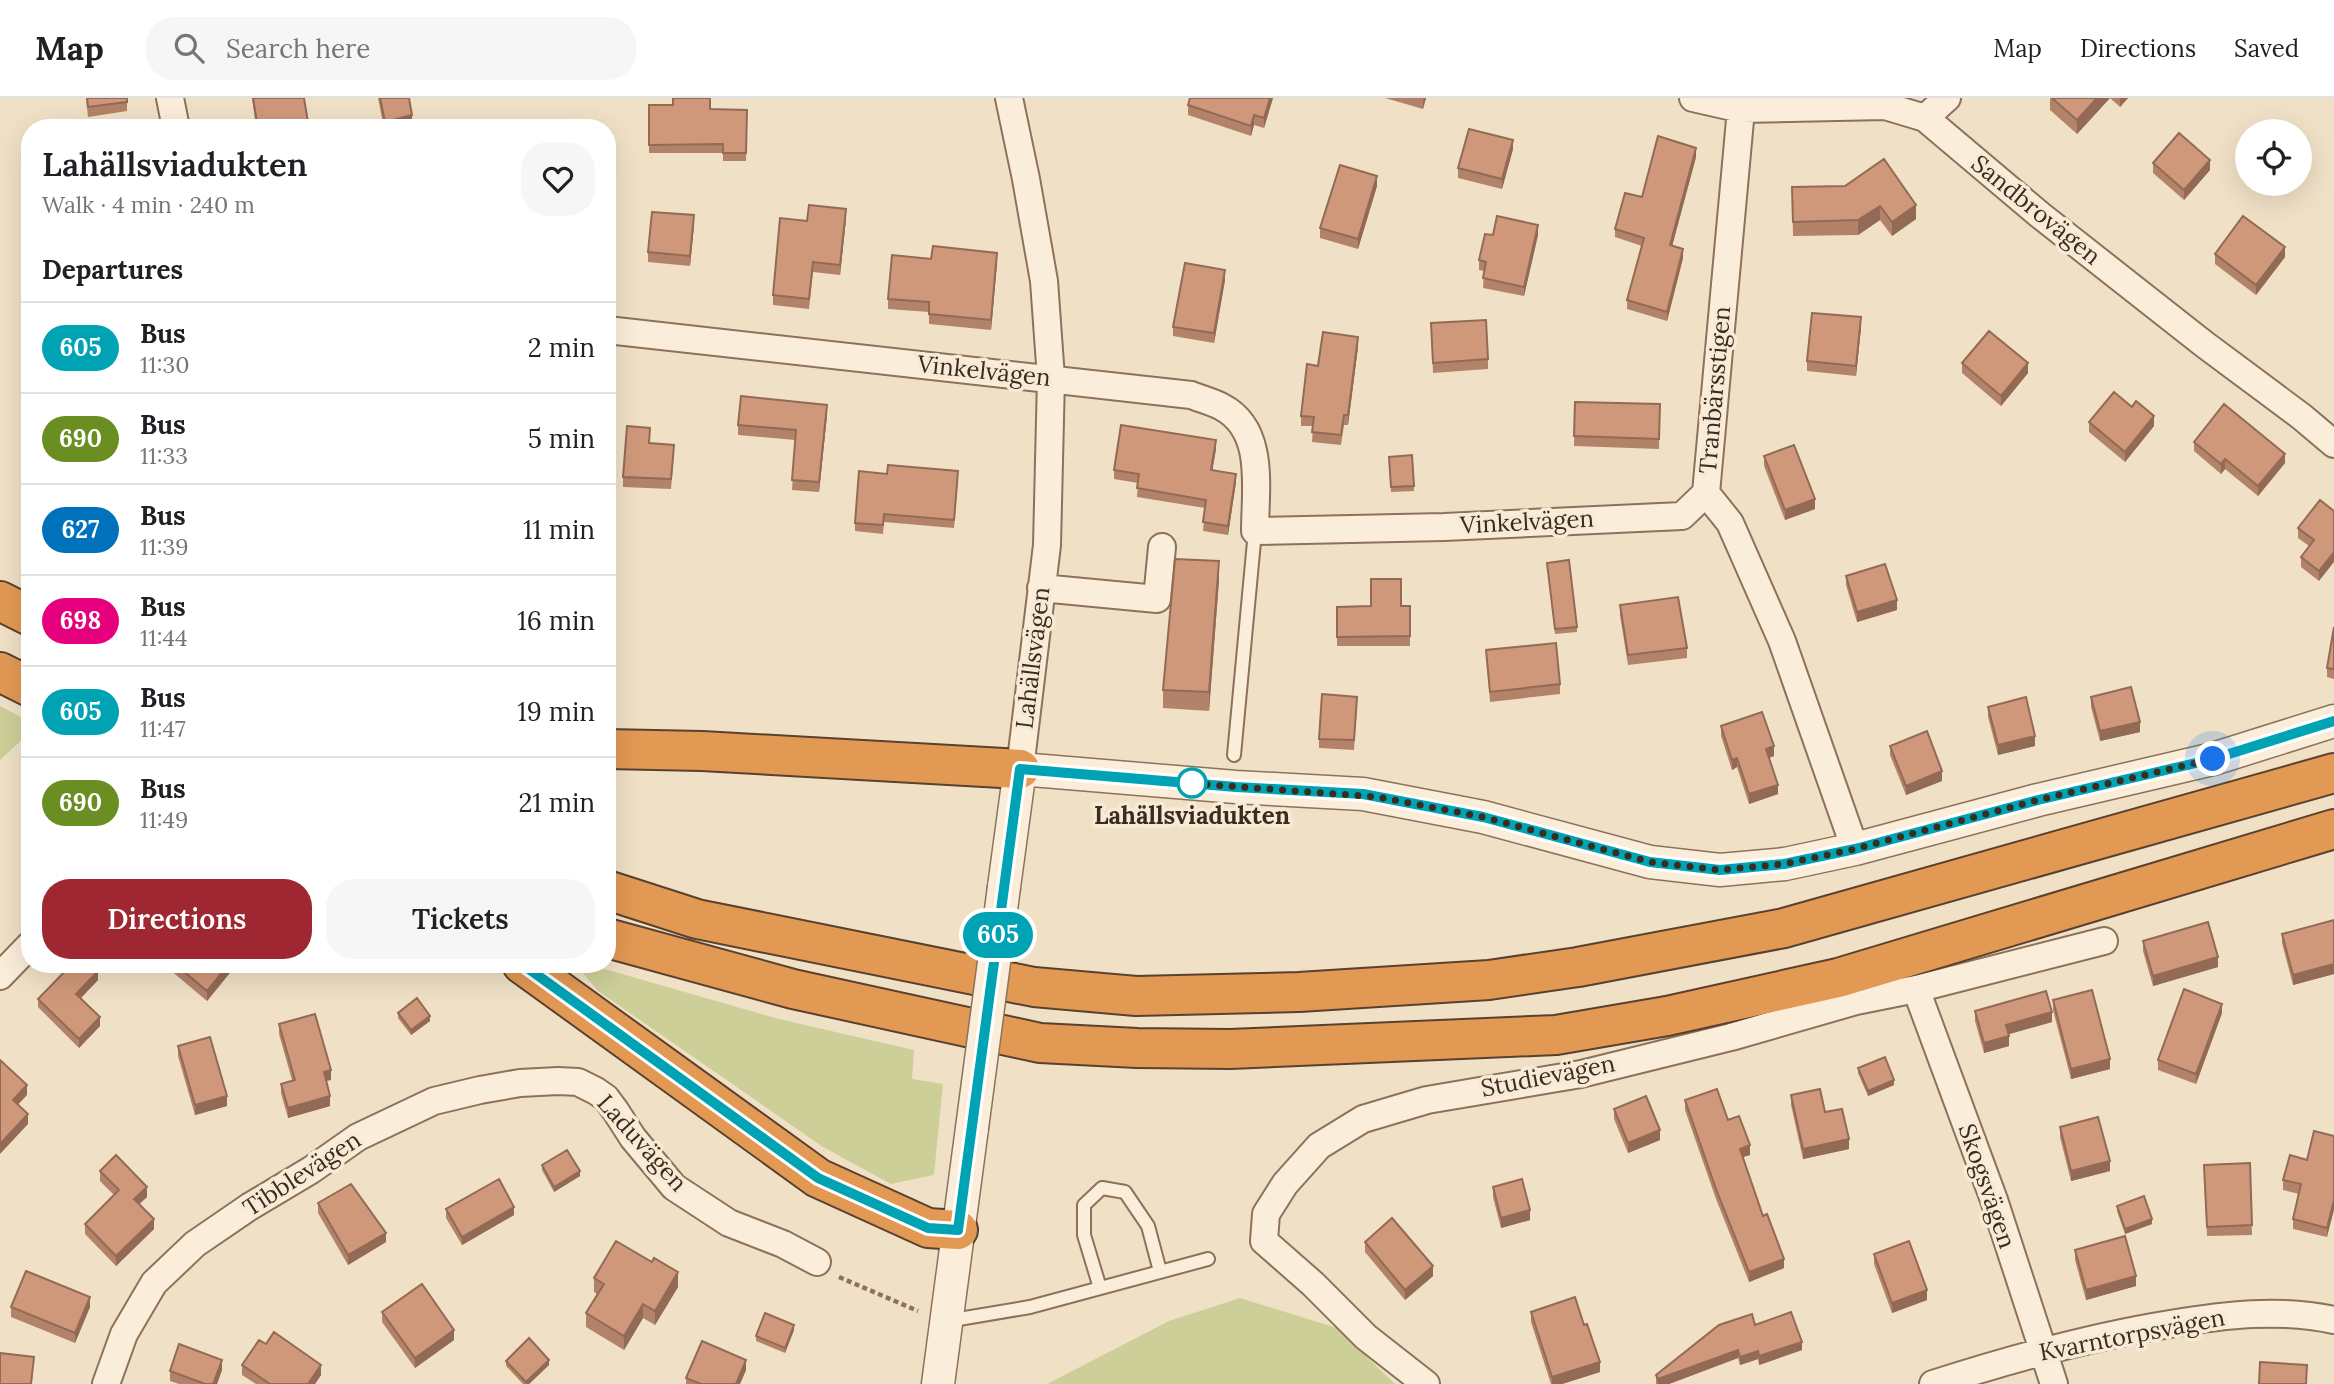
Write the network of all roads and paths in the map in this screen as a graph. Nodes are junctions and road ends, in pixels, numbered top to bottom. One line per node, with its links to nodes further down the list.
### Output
1 (170, 98): 7 (street)
2 (1009, 98): 9 (street, Lahällsvägen)
3 (1693, 98): 5 (street, Sandbrovägen)
4 (1947, 98): 6 (street)
5 (1741, 109): 6 (street, Sandbrovägen); 11 (street, Tranbärsstigen)
6 (1925, 118): 10 (street, Sandbrovägen)
7 (174, 119)
8 (616, 331): 9 (street, Vinkelvägen)
9 (1051, 378): 12 (street, Vinkelvägen); 14 (street, Lahällsvägen)
10 (2334, 444)
11 (1706, 493): 12 (street, Vinkelvägen); 25 (street, Tranbärsstigen)
12 (1255, 531): 21 (lane, Vinkelvägen)
13 (1161, 547): 14 (street)
14 (1041, 588): 22 (street, Lahällsvägen)
15 (0, 601): 16 (highway)
16 (21, 612)
17 (0, 672): 18 (highway)
18 (21, 682)
19 (2334, 721): 25 (street)
20 (616, 748): 22 (highway)
21 (1234, 755)
22 (1020, 769): 25 (street); 34 (street, Lahällsvägen, bridge)
23 (2334, 774): 26 (highway)
24 (2334, 829): 27 (highway)
25 (1855, 849)
26 (616, 893)
27 (616, 940)
28 (2104, 941): 32 (street, Studievägen)
29 (21, 954): 31 (street)
30 (534, 973): 34 (highway)
31 (0, 976)
32 (1916, 989): 41 (street, Skogsvägen); 44 (street, Studievägen)
33 (578, 1082): 36 (street, Laduvägen); 42 (street, Tibblevägen)
34 (958, 1230): 40 (street, Lahällsvägen)
35 (1208, 1259): 37 (lane)
36 (817, 1262): 40 (path)
37 (1160, 1271): 38 (lane); 38 (lane)
38 (1100, 1288): 40 (lane)
39 (2334, 1320): 41 (street, Kvarntorpsvägen)
40 (944, 1322): 43 (street, Lahällsvägen)
41 (2043, 1350): 45 (street, Kvarntorpsvägen); 46 (street, Skogsvägen)
42 (106, 1384)
43 (938, 1384)
44 (1426, 1384)
45 (1933, 1384)
46 (2054, 1384)

